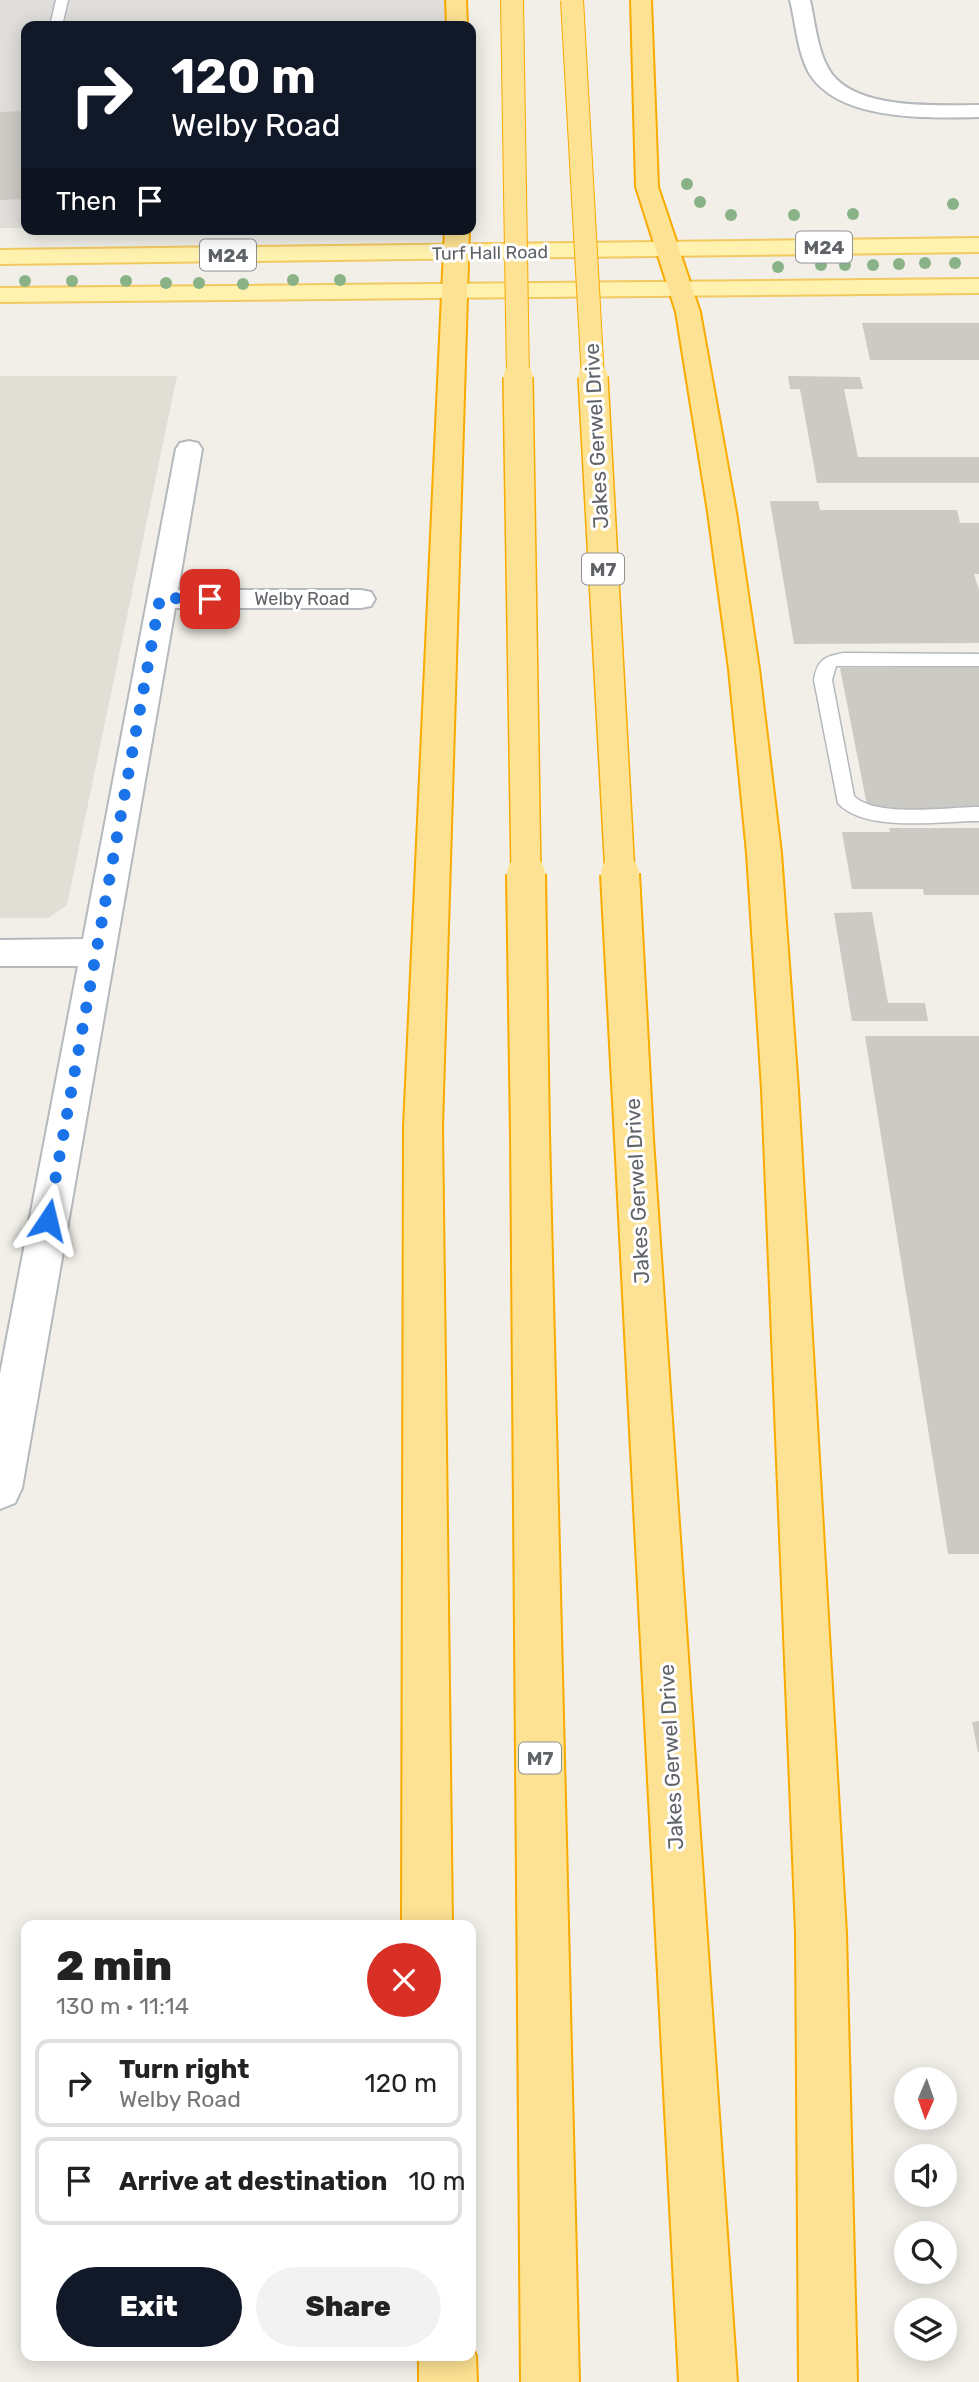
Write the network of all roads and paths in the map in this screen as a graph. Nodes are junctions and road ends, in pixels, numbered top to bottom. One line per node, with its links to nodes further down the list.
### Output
1 (62, 0): 7 (lane)
2 (456, 0): 8 (highway)
3 (512, 0): 29 (highway, M7, bridge)
4 (572, 0): 30 (highway, Jakes Gerwel Drive / M7, bridge)
5 (641, 0): 12 (highway)
6 (800, 0): 9 (street)
7 (57, 21)
8 (457, 21)
9 (979, 111)
10 (457, 235): 14 (highway)
11 (979, 245): 12 (main road, Turf Hall Road / M24)
12 (668, 250): 14 (main road, Turf Hall Road / M24); 16 (highway)
13 (0, 257): 14 (main road, Turf Hall Road / M24)
14 (456, 272): 16 (main road, Turf Hall Road / M24); 17 (main road, Turf Hall Road / M24); 26 (highway)
15 (979, 286): 16 (main road, Turf Hall Road / M24)
16 (681, 289): 31 (highway)
17 (0, 295)
18 (189, 449): 19 (street)
19 (160, 598): 20 (street, Welby Road); 24 (street)
20 (361, 599)
21 (979, 660): 22 (lane)
22 (979, 814)
23 (0, 953): 24 (street)
24 (96, 953): 25 (street)
25 (0, 1488)
26 (427, 1920)
27 (447, 2361): 28 (highway)
28 (448, 2382)
29 (550, 2382)
30 (708, 2382)
31 (828, 2382)

